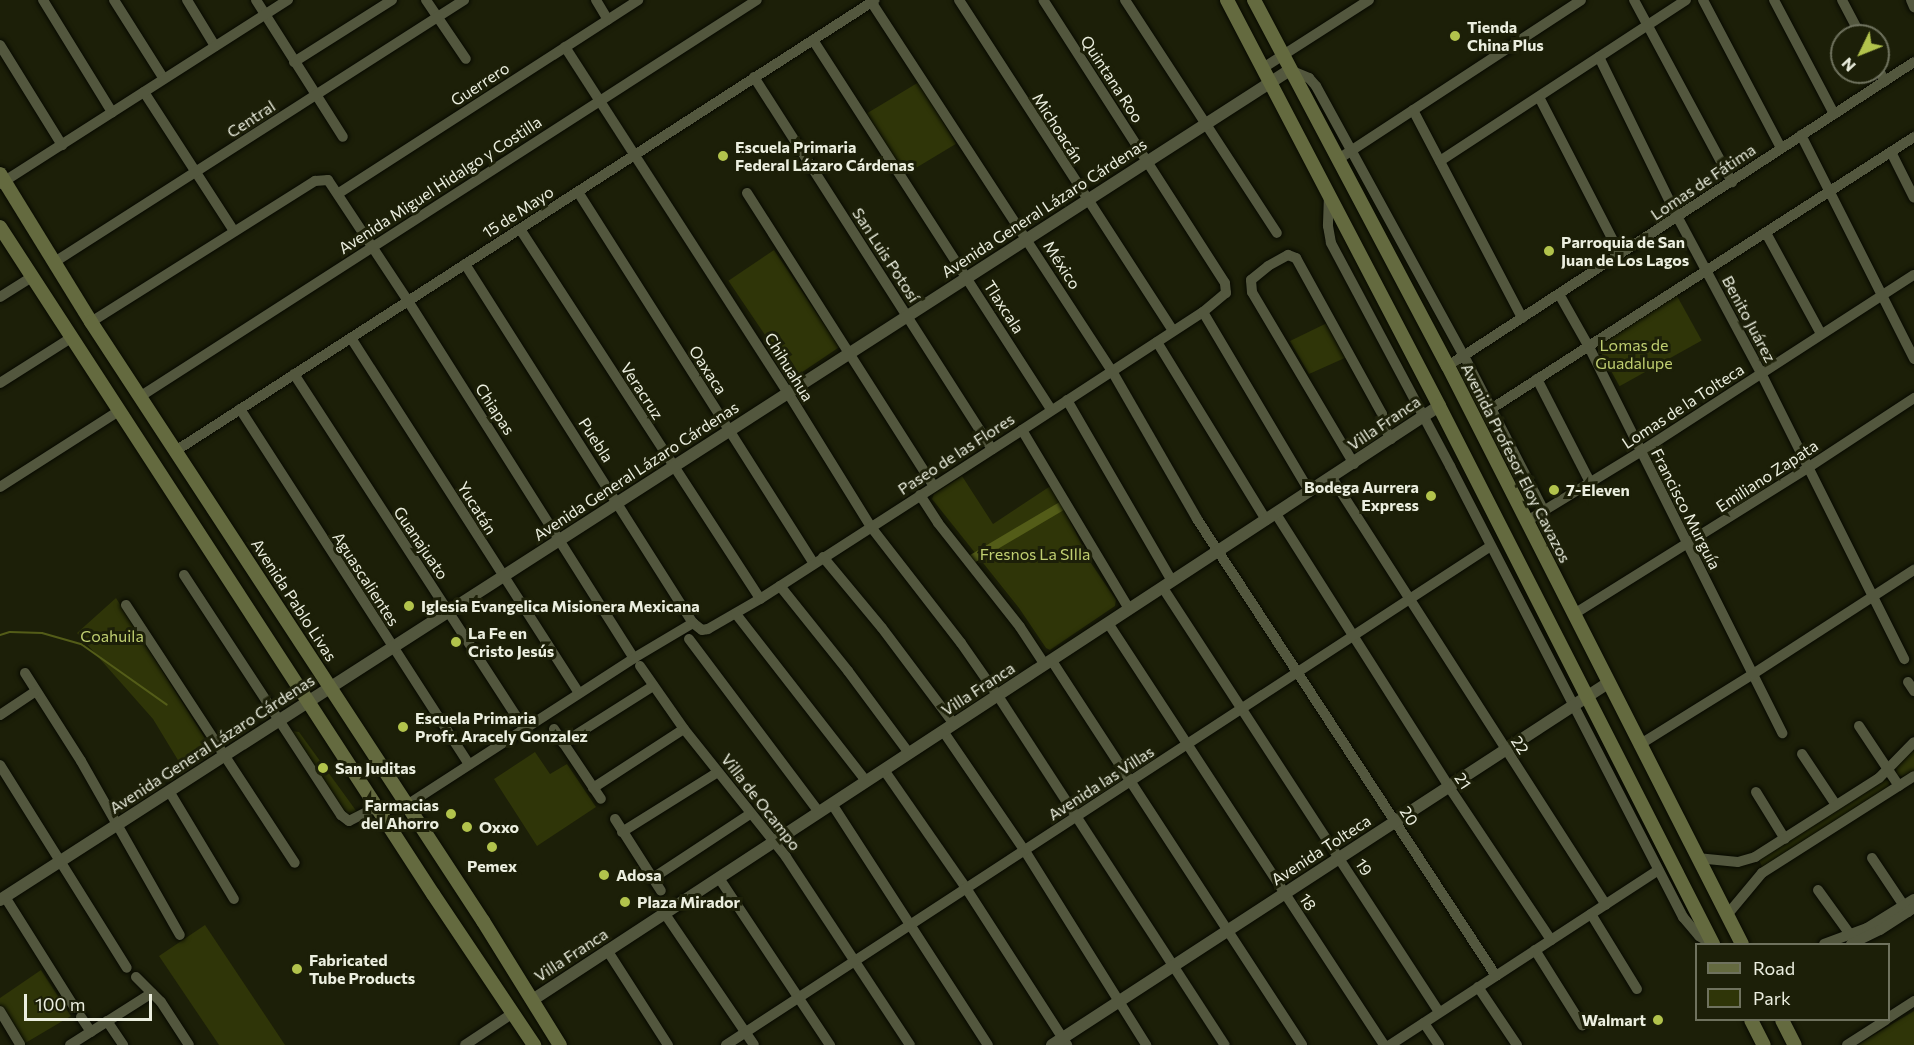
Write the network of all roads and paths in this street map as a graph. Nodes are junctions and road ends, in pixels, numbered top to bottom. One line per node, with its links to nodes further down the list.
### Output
1 (43, 0): 53 (street)
2 (114, 0): 45 (street)
3 (187, 0): 34 (street)
4 (256, 0): 27 (street)
5 (288, 0): 27 (street)
6 (392, 0): 39 (street)
7 (426, 0): 28 (street)
8 (464, 0): 28 (street, Central)
9 (596, 0): 29 (street)
10 (638, 0): 29 (street, Guerrero)
11 (757, 0): 51 (street, Avenida Miguel Hidalgo y Costilla)
12 (959, 0): 76 (street, Michoacán)
13 (1043, 0): 65 (street, Quintana Roo)
14 (1125, 0): 55 (street)
15 (1227, 0): 41 (main road)
16 (1254, 0): 36 (main road, Avenida Profesor Eloy Cavazos)
17 (1369, 0): 36 (street)
18 (1581, 0): 52 (street)
19 (1634, 0): 30 (street)
20 (1686, 0): 30 (street)
21 (1703, 0): 60 (street)
22 (1774, 0): 54 (street)
23 (1842, 0): 31 (street)
24 (1911, 0): 26 (street)
25 (872, 1): 32 (street, 15 de Mayo); 83 (street, México)
26 (1914, 7)
27 (265, 15): 34 (street); 39 (street)
28 (438, 17): 38 (street); 49 (street, Central)
29 (608, 20): 35 (street, Guerrero)
30 (1647, 24): 37 (street); 69 (street)
31 (1855, 24)
32 (813, 40): 43 (street, 15 de Mayo); 91 (street, Tlaxcala)
33 (0, 45): 59 (street)
34 (215, 46): 45 (street)
35 (565, 47): 51 (street, Chihuahua); 72 (street, Guerrero)
36 (1282, 56): 41 (street); 42 (main road, Avenida Profesor Eloy Cavazos)
37 (1599, 57): 50 (street); 77 (street, Benito Juárez)
38 (466, 59)
39 (294, 62): 49 (street)
40 (1914, 62): 44 (street, Lomas de Fátima)
41 (1263, 68): 46 (main road)
42 (1290, 70): 46 (street, Avenida General Lázaro Cárdenas); 61 (street); 64 (main road, Avenida Profesor Eloy Cavazos)
43 (754, 77): 63 (street, 15 de Mayo); 98 (street, San Luis Potosí)
44 (1890, 78)
45 (164, 79): 48 (street)
46 (1271, 82): 55 (street, Avenida General Lázaro Cárdenas); 74 (main road)
47 (1880, 84): 54 (street, Lomas de Fátima)
48 (144, 92): 53 (street); 67 (street)
49 (316, 95): 57 (street); 67 (street, Central)
50 (1539, 97): 66 (street); 85 (street)
51 (600, 100): 63 (street, Chihuahua); 84 (street, Avenida Miguel Hidalgo y Costilla)
52 (1413, 110): 61 (street); 66 (street)
53 (112, 112): 59 (street)
54 (1834, 114): 56 (street, Lomas de Fátima)
55 (1204, 124): 65 (street, Avenida General Lázaro Cárdenas); 81 (street)
56 (1801, 135): 60 (street, Lomas de Fátima); 70 (street)
57 (343, 137)
58 (1914, 137): 62 (street)
59 (62, 145): 68 (street)
60 (1781, 148): 69 (street, Lomas de Fátima)
61 (1352, 150): 64 (street); 108 (street)
62 (1891, 152): 70 (street); 75 (street)
63 (635, 155): 71 (street, 15 de Mayo); 116 (street, Chihuahua)
64 (1340, 158): 110 (main road, Avenida Profesor Eloy Cavazos)
65 (1148, 162): 76 (street, Avenida General Lázaro Cárdenas); 94 (street, Quintana Roo)
66 (1440, 162): 99 (street)
67 (197, 172): 80 (street); 86 (street, Central)
68 (2, 180): 86 (main road, Avenida Pablo Livas)
69 (1731, 182): 77 (street, Lomas de Fátima)
70 (1831, 190): 82 (street); 93 (street)
71 (578, 192): 79 (street, 15 de Mayo); 127 (street, Oaxaca)
72 (339, 193): 80 (street, Chiapas); 84 (street, Chiapas)
73 (747, 193): 107 (street)
74 (1329, 195): 120 (main road); 125 (street)
75 (1914, 198)
76 (1087, 201): 83 (street, Avenida General Lázaro Cárdenas); 101 (street, Michoacán)
77 (1678, 218): 85 (street, Lomas de Fátima); 88 (street, Benito Juárez)
78 (0, 227): 90 (main road)
79 (520, 229): 87 (street, 15 de Mayo); 133 (street, Veracruz)
80 (234, 231): 100 (street)
81 (1277, 233)
82 (1766, 233): 88 (street); 102 (street)
83 (1027, 240): 91 (street, Avenida General Lázaro Cárdenas); 111 (street, México)
84 (373, 246): 96 (street, Chiapas); 117 (street, Avenida Miguel Hidalgo y Costilla)
85 (1620, 254): 92 (street, Lomas de Fátima)
86 (53, 263): 100 (main road, Avenida Pablo Livas)
87 (465, 264): 96 (street, 15 de Mayo); 141 (street, Puebla)
88 (1707, 271): 106 (street); 112 (street, Benito Juárez)
89 (1914, 274): 93 (street, Lomas de la Tolteca)
90 (32, 277): 95 (street); 103 (main road)
91 (966, 277): 98 (street, Avenida General Lázaro Cárdenas); 123 (street, Tlaxcala)
92 (1559, 294): 99 (street, Lomas de Fátima); 106 (street, Francisco Murguía)
93 (1882, 294): 102 (street, Lomas de la Tolteca); 109 (street)
94 (1222, 296): 97 (street, Paseo de las Flores)
95 (0, 297)
96 (408, 301): 104 (street, 15 de Mayo); 146 (street, Chiapas)
97 (1203, 312): 101 (street, Paseo de las Flores); 139 (street)
98 (907, 315): 107 (street, Avenida General Lázaro Cárdenas); 129 (street, San Luis Potosí)
99 (1522, 318): 108 (street, Lomas de Fátima)
100 (91, 322): 117 (main road, Avenida Pablo Livas)
101 (1173, 331): 105 (street, Paseo de las Flores)
102 (1821, 334): 112 (street, Lomas de la Tolteca)
103 (71, 338): 115 (street); 124 (main road)
104 (351, 338): 113 (street, 15 de Mayo); 154 (street, Yucatán)
105 (1157, 342): 111 (street, Paseo de las Flores); 143 (street)
106 (1589, 346): 114 (street); 131 (street, Francisco Murguía)
107 (850, 354): 116 (street, Avenida General Lázaro Cárdenas); 137 (street)
108 (1464, 356): 110 (street, Lomas de Fátima); 122 (street)
109 (1914, 359)
110 (1448, 366): 144 (main road, Avenida Profesor Eloy Cavazos)
111 (1112, 371): 119 (street, Paseo de las Flores); 149 (street, México)
112 (1761, 373): 131 (street, Lomas de la Tolteca); 134 (street, Benito Juárez)
113 (294, 374): 121 (street, 15 de Mayo); 162 (street, Guanajuato)
114 (1537, 379): 122 (street); 136 (street)
115 (0, 383)
116 (788, 393): 127 (street, Avenida General Lázaro Cárdenas); 145 (street, Chihuahua)
117 (141, 396): 130 (main road, Avenida Pablo Livas)
118 (1914, 398): 134 (street, Emiliano Zapata)
119 (1067, 400): 123 (street, Paseo de las Flores); 155 (street, 19)
120 (1439, 406): 125 (street, Villa Franca); 182 (main road)
121 (240, 409): 130 (street, 15 de Mayo); 169 (street, Aguascalientes)
122 (1491, 409): 142 (street)
123 (1052, 410): 126 (street, Paseo de las Flores)
124 (119, 411): 138 (street); 183 (main road)
125 (1424, 417): 128 (street, Villa Franca); 148 (street)
126 (1022, 430): 129 (street, Paseo de las Flores); 161 (street)
127 (729, 431): 133 (street, Avenida General Lázaro Cárdenas); 151 (street, Oaxaca)
128 (1391, 439): 132 (street, Villa Franca); 132 (street)
129 (992, 449): 137 (street, Paseo de las Flores)
130 (177, 450): 178 (main road, Avenida Pablo Livas)
131 (1640, 452): 136 (street, Lomas de la Tolteca); 147 (street, Francisco Murguía)
132 (1354, 464): 135 (street, Villa Franca)
133 (674, 467): 141 (street, Avenida General Lázaro Cárdenas); 158 (street, Veracruz)
134 (1809, 467): 147 (street, Emiliano Zapata); 157 (street, Benito Juárez)
135 (1332, 478): 139 (street, Villa Franca); 159 (street, 22)
136 (1590, 482): 142 (street, Lomas de la Tolteca)
137 (934, 486): 140 (street, Paseo de las Flores)
138 (0, 487)
139 (1310, 492): 143 (street, Villa Franca)
140 (920, 495): 145 (street, Paseo de las Flores); 172 (street)
141 (619, 503): 146 (street, Avenida General Lázaro Cárdenas); 166 (street, Puebla)
142 (1544, 511): 144 (street, Lomas de la Tolteca)
143 (1271, 517): 149 (street, Villa Franca); 167 (street, 21)
144 (1527, 521): 164 (main road, Avenida Profesor Eloy Cavazos)
145 (871, 527): 150 (street, Paseo de las Flores); 181 (street, Chihuahua)
146 (561, 540): 154 (street, Avenida General Lázaro Cárdenas); 171 (street, Chiapas)
147 (1688, 544): 164 (street, Emiliano Zapata); 175 (street, Francisco Murguía)
148 (1491, 546): 159 (street, Avenida las Villas); 184 (street)
149 (1219, 552): 155 (street, Villa Franca); 174 (street, 20)
150 (823, 557): 151 (street, Paseo de las Flores); 189 (street)
151 (813, 563): 156 (street, Paseo de las Flores)
152 (1914, 570): 157 (street)
153 (184, 574): 187 (street)
154 (502, 577): 162 (street, Avenida General Lázaro Cárdenas); 180 (street, Yucatán)
155 (1167, 585): 161 (street, Villa Franca); 185 (street, 19)
156 (780, 586): 158 (street, Paseo de las Flores); 199 (street)
157 (1872, 597): 170 (street, Benito Juárez); 175 (street)
158 (760, 599): 163 (street, Paseo de las Flores)
159 (1409, 602): 167 (street, Avenida las Villas); 198 (street, 22)
160 (126, 605): 201 (street)
161 (1129, 609): 165 (street, Villa Franca)
162 (449, 611): 169 (street, Avenida General Lázaro Cárdenas); 190 (street, Guanajuato)
163 (736, 614): 166 (street, Paseo de las Flores); 208 (street)
164 (1574, 614): 176 (main road, Avenida Profesor Eloy Cavazos)
165 (1108, 623): 172 (street, Villa Franca); 196 (street, 18)
166 (698, 626): 171 (street, Paseo de las Flores)
167 (1354, 635): 174 (street, Avenida las Villas); 211 (street, 21)
168 (689, 639): 220 (street)
169 (392, 646): 178 (street, Avenida General Lázaro Cárdenas); 203 (street, Aguascalientes)
170 (1904, 659)
171 (637, 662): 177 (street, Villa de Ocampo); 180 (street, Paseo de las Flores)
172 (1048, 663): 181 (street, Villa Franca); 209 (street)
173 (25, 673): 179 (street)
174 (1299, 673): 185 (street, Avenida las Villas); 224 (street, 20)
175 (1754, 674): 193 (street, Francisco Murguía); 197 (street)
176 (1608, 683): 182 (street, Avenida Tolteca); 197 (main road, Avenida Profesor Eloy Cavazos)
177 (653, 686): 192 (street, Villa de Ocampo); 195 (street)
178 (332, 688): 183 (street, Avenida General Lázaro Cárdenas); 217 (main road, Avenida Pablo Livas)
179 (36, 691): 186 (street); 225 (street)
180 (579, 693): 190 (street, Paseo de las Flores)
181 (998, 696): 189 (street, Villa Franca); 222 (street, Chihuahua)
182 (1587, 698): 184 (street, Avenida Tolteca); 256 (main road)
183 (309, 702): 187 (street, Avenida General Lázaro Cárdenas); 219 (main road)
184 (1574, 706): 198 (street, Avenida Tolteca); 235 (street)
185 (1242, 709): 196 (street, Avenida las Villas); 230 (street, 19)
186 (0, 715)
187 (280, 720): 201 (street, Avenida General Lázaro Cárdenas); 219 (street)
188 (1859, 726): 204 (street)
189 (948, 727): 199 (street, Villa Franca); 229 (street)
190 (524, 728): 203 (street, Paseo de las Flores)
191 (554, 729): 195 (street)
192 (684, 729): 206 (street, Villa de Ocampo); 212 (street)
193 (1782, 733)
194 (1914, 742): 204 (street)
195 (563, 743): 212 (street)
196 (1186, 745): 209 (street, Avenida las Villas); 241 (street, 18)
197 (1639, 745): 231 (main road, Avenida Profesor Eloy Cavazos)
198 (1506, 750): 211 (street, Avenida Tolteca); 245 (street, 22)
199 (909, 753): 205 (street, Villa Franca)
200 (1802, 754): 218 (street)
201 (226, 755): 213 (street, Avenida General Lázaro Cárdenas); 234 (street)
202 (0, 765): 233 (street)
203 (469, 765): 217 (street, Paseo de las Flores)
204 (1888, 768): 210 (street); 218 (street)
205 (884, 770): 208 (street, Villa Franca); 238 (street)
206 (718, 772): 221 (street, Villa de Ocampo); 226 (street)
207 (1914, 776): 210 (street)
208 (867, 781): 216 (street, Villa Franca)
209 (1132, 781): 222 (street, Avenida las Villas); 251 (street)
210 (1899, 786): 249 (street)
211 (1449, 787): 224 (street, Avenida Tolteca); 253 (street, 21)
212 (593, 788): 215 (street)
213 (169, 791): 225 (street, Avenida General Lázaro Cárdenas); 243 (street)
214 (1756, 792): 227 (street)
215 (601, 799)
216 (831, 804): 220 (street, Villa Franca); 250 (street)
217 (408, 805): 269 (main road, Avenida Pablo Livas)
218 (1836, 805): 227 (street)
219 (376, 807): 274 (main road)
220 (819, 812): 228 (street, Villa Franca)
221 (750, 814): 228 (street, Villa de Ocampo); 236 (street)
222 (1077, 817): 229 (street, Avenida las Villas); 261 (street, Chihuahua)
223 (615, 819): 226 (street)
224 (1395, 822): 230 (street, Avenida Tolteca); 263 (street, 20)
225 (116, 825): 233 (street, Avenida General Lázaro Cárdenas); 252 (street)
226 (622, 832): 236 (street)
227 (1785, 839): 231 (street)
228 (775, 842): 237 (street, Villa Franca); 260 (street, Villa de Ocampo)
229 (1025, 851): 238 (street, Avenida las Villas); 271 (street)
230 (1340, 857): 241 (street, Avenida Tolteca); 273 (street, 19)
231 (1697, 858): 249 (main road, Avenida Profesor Eloy Cavazos)
232 (1872, 858): 246 (street)
233 (62, 861): 242 (street, Avenida General Lázaro Cárdenas); 262 (street)
234 (295, 863)
235 (1658, 870): 245 (street); 255 (street)
236 (652, 878): 240 (street)
237 (719, 878): 247 (street, Villa Franca); 268 (street)
238 (966, 888): 250 (street, Avenida las Villas); 284 (street)
239 (1818, 890): 254 (street)
240 (661, 891)
241 (1284, 893): 251 (street, Avenida Tolteca); 301 (street, 18)
242 (2, 899): 282 (street)
243 (234, 899)
244 (1914, 899): 246 (street)
245 (1606, 905): 248 (street)
246 (1909, 909): 254 (street)
247 (665, 914): 258 (street, Villa Franca); 283 (street)
248 (1591, 914): 253 (street); 266 (street)
249 (1727, 915): 257 (main road, Avenida Profesor Eloy Cavazos)
250 (910, 924): 260 (street, Avenida las Villas); 297 (street)
251 (1228, 928): 261 (street, Avenida Tolteca); 300 (street)
252 (180, 935)
253 (1551, 940): 259 (street)
254 (1853, 941)
255 (1710, 943)
256 (1711, 943)
257 (1741, 943)
258 (607, 950): 269 (street, Villa Franca); 292 (street)
259 (1535, 950): 263 (street); 281 (street)
260 (854, 961): 268 (street, Avenida las Villas); 296 (street, Villa de Ocampo)
261 (1173, 965): 271 (street, Avenida Tolteca); 299 (street, Chihuahua)
262 (127, 968)
263 (1496, 976): 265 (street)
264 (136, 977): 267 (street)
265 (1478, 987): 273 (street); 304 (street)
266 (1637, 989)
267 (152, 993): 276 (street); 288 (street)
268 (798, 998): 283 (street, Avenida las Villas); 295 (street)
269 (534, 999): 291 (main road, Avenida Pablo Livas)
270 (1914, 1001): 275 (street)
271 (1119, 1002): 284 (street, Avenida Tolteca); 298 (street)
272 (0, 1011): 285 (street)
273 (1439, 1012): 280 (street)
274 (513, 1013): 289 (street); 290 (main road)
275 (1890, 1017)
276 (107, 1021): 282 (street); 287 (street)
277 (1752, 1021): 305 (main road)
278 (1783, 1021): 306 (main road)
279 (1884, 1021): 307 (street)
280 (1424, 1023): 302 (street); 303 (street)
281 (1582, 1025)
282 (91, 1032): 286 (street)
283 (746, 1032): 293 (street, Avenida las Villas); 294 (street)
284 (1060, 1043)
285 (20, 1044)
286 (70, 1045)
287 (123, 1045)
288 (189, 1045)
289 (465, 1045)
290 (534, 1045)
291 (560, 1045)
292 (668, 1045)
293 (726, 1045)
294 (754, 1045)
295 (830, 1045)
296 (910, 1045)
297 (988, 1045)
298 (1146, 1045)
299 (1225, 1045)
300 (1302, 1045)
301 (1384, 1045)
302 (1390, 1045)
303 (1439, 1045)
304 (1517, 1045)
305 (1764, 1045)
306 (1795, 1045)
307 (1847, 1045)

